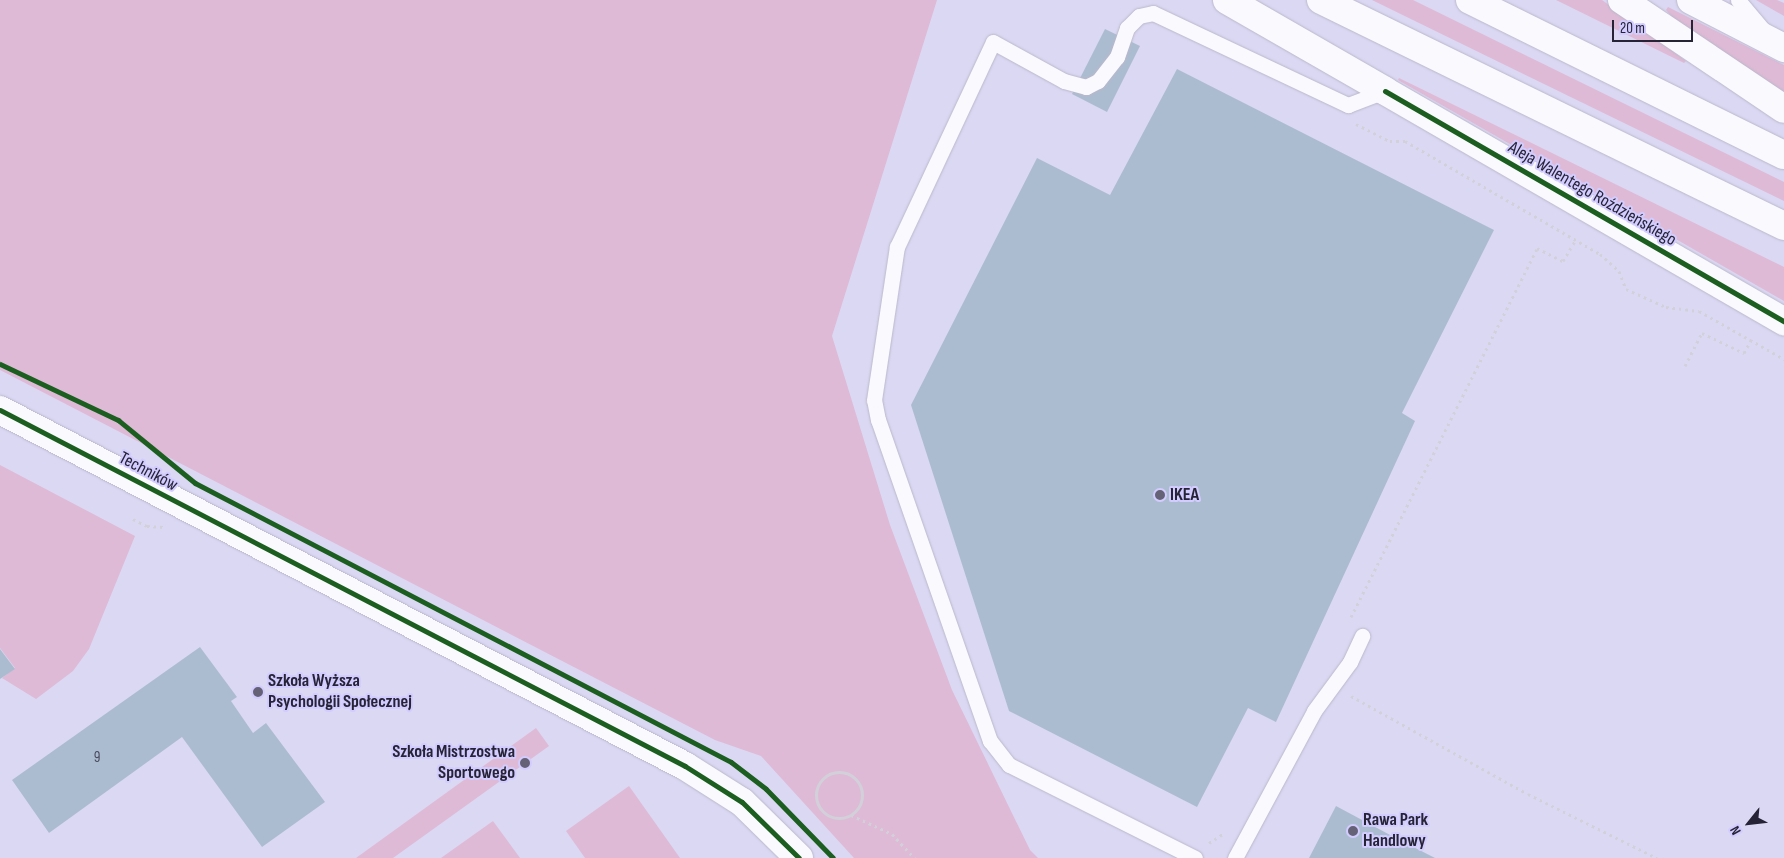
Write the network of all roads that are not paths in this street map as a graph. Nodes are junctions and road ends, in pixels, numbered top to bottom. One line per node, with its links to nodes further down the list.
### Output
1 (1227, 0): 8 (main road, Aleja Walentego Roździeńskiego)
2 (1321, 0): 11 (main road)
3 (1470, 0): 10 (main road)
4 (1622, 0): 9 (main road)
5 (1691, 0): 7 (main road)
6 (1738, 0): 7 (lane)
7 (1779, 46)
8 (1385, 91): 12 (main road, Aleja Walentego Roździeńskiego); 16 (lane)
9 (1784, 109)
10 (1784, 155)
11 (1784, 226)
12 (1784, 321)
13 (0, 410): 15 (main road, Techników)
14 (1362, 636): 17 (lane)
15 (799, 858)
16 (1195, 858)
17 (1235, 858)

